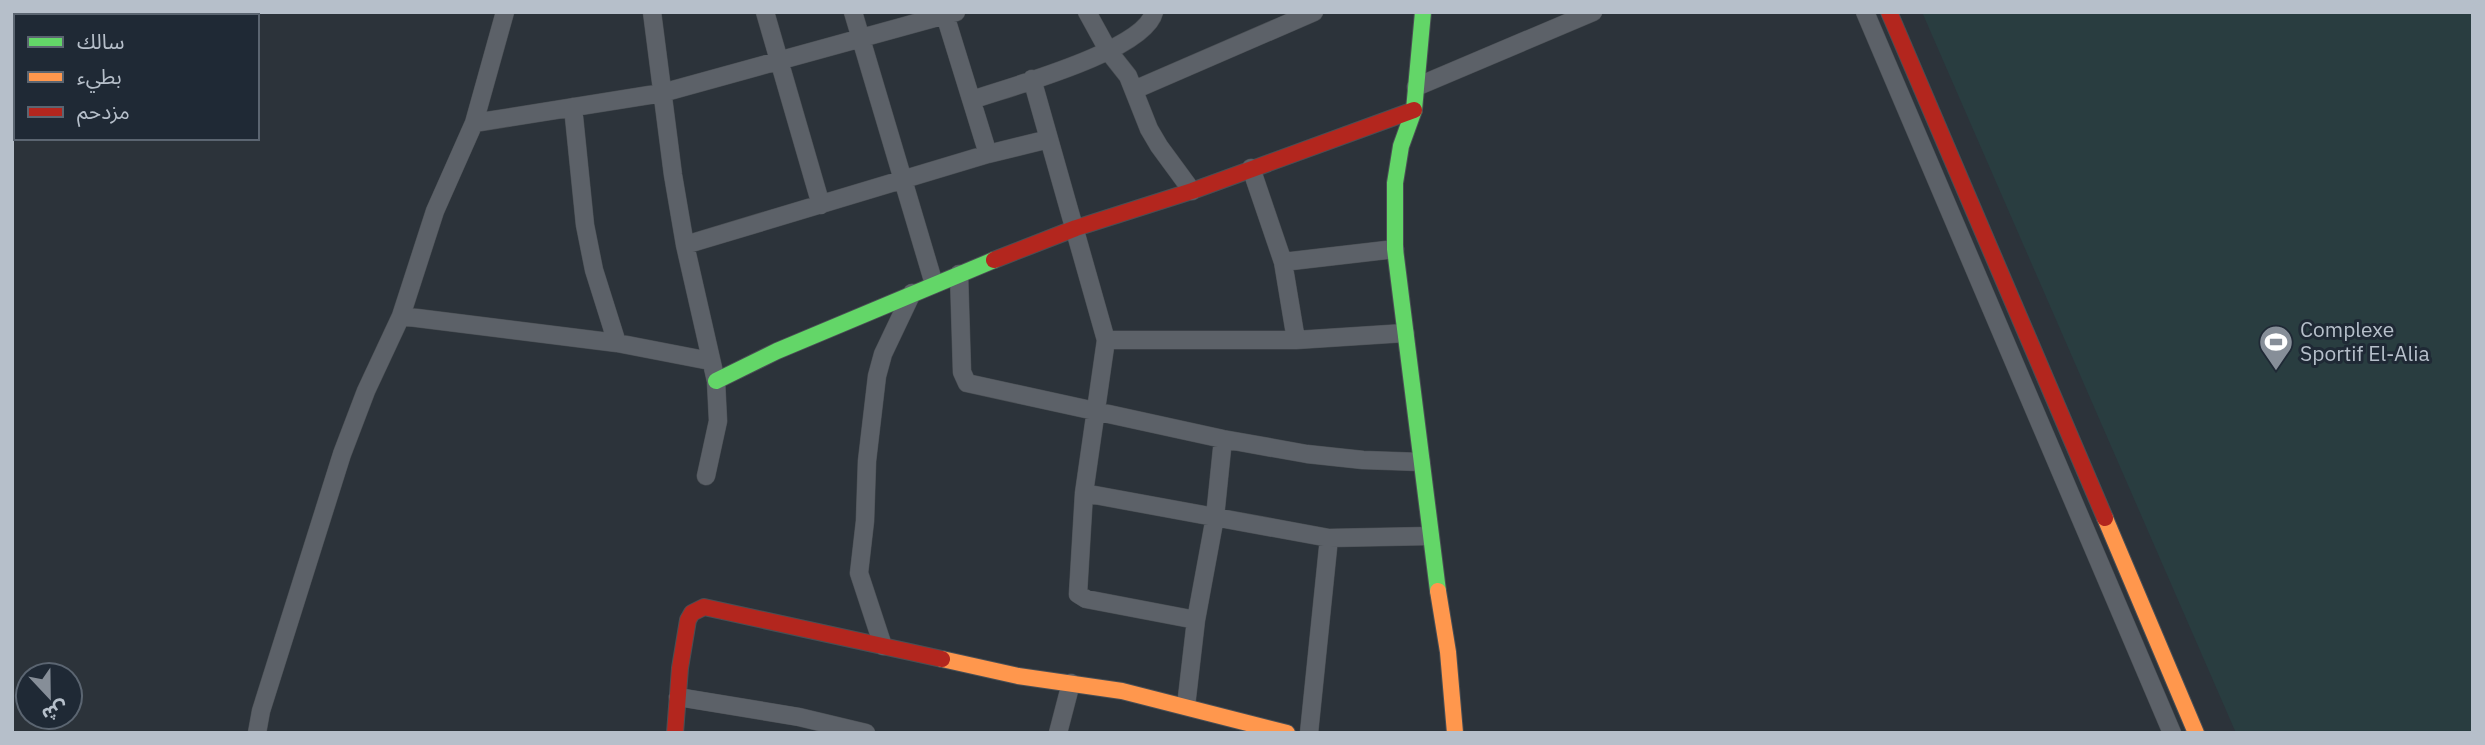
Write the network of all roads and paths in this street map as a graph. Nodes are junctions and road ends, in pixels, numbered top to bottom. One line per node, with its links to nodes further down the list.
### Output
1 (505, 12): 23 (street)
2 (652, 12): 19 (street)
3 (765, 12): 15 (street)
4 (853, 12): 13 (street)
5 (1087, 12): 14 (street)
6 (1154, 12): 14 (street)
7 (1314, 12): 18 (street)
8 (1423, 12): 17 (street)
9 (1865, 12): 64 (street)
10 (1889, 12): 65 (street)
11 (951, 14): 13 (street); 20 (street)
12 (1582, 14): 17 (street)
13 (861, 38): 15 (street); 27 (street)
14 (1109, 52): 16 (street); 18 (street)
15 (780, 62): 19 (street); 29 (street)
16 (1032, 79): 20 (street); 24 (street)
17 (1416, 87): 22 (street)
18 (1134, 90): 28 (street)
19 (662, 93): 21 (street); 31 (street)
20 (972, 100): 25 (street)
21 (573, 107): 23 (street); 41 (street)
22 (1414, 110): 26 (street); 32 (street)
23 (474, 123): 37 (street)
24 (1049, 139): 25 (street); 30 (street)
25 (988, 154): 27 (street)
26 (1251, 167): 28 (street); 33 (street)
27 (904, 180): 29 (street); 35 (street)
28 (1192, 191): 30 (street)
29 (821, 205): 31 (street)
30 (1076, 228): 34 (street); 39 (street)
31 (685, 245): 42 (street)
32 (1395, 249): 33 (street); 38 (street)
33 (1283, 262): 40 (street)
34 (959, 274): 35 (street); 44 (street)
35 (934, 284): 36 (street)
36 (912, 293): 43 (street); 53 (street)
37 (401, 316): 41 (street); 57 (street)
38 (1405, 333): 40 (street); 46 (street)
39 (1106, 340): 40 (street); 44 (street)
40 (1296, 340)
41 (617, 343): 42 (street)
42 (710, 361): 43 (street)
43 (716, 381): 47 (street)
44 (1095, 410): 45 (street); 48 (street)
45 (1223, 439): 46 (street); 49 (street)
46 (1421, 462): 50 (street)
47 (706, 476)
48 (1084, 493): 49 (street); 52 (street)
49 (1215, 517): 51 (street); 52 (street)
50 (1430, 536): 51 (street); 63 (street)
51 (1329, 538): 62 (street)
52 (1196, 620): 56 (street)
53 (883, 646): 54 (street); 55 (street)
54 (1071, 683): 56 (street); 60 (street)
55 (678, 697): 58 (street); 59 (street)
56 (1186, 706): 61 (street)
57 (257, 733)
58 (675, 733)
59 (866, 733)
60 (1058, 733)
61 (1287, 733)
62 (1308, 733)
63 (1455, 733)
64 (2172, 733)
65 (2196, 733)

